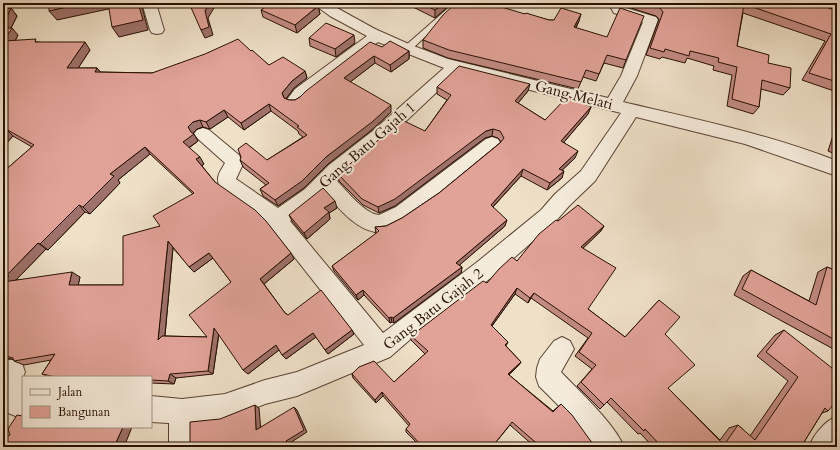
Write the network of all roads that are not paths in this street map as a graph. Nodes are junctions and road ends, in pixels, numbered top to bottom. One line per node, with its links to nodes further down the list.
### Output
1 (149, 3): 5 (street)
2 (319, 3): 6 (street, Gang Melati)
3 (458, 3): 7 (lane)
4 (622, 3): 10 (street, Gang Batu Gajah 2)
5 (157, 30)
6 (376, 36): 7 (street, Gang Melati); 9 (street)
7 (408, 48): 8 (street, Gang Melati)
8 (455, 66): 10 (street, Gang Melati); 14 (street, Gang Batu Gajah 1)
9 (294, 101)
10 (622, 107): 13 (street, Gang Melati); 16 (street, Gang Batu Gajah 2)
11 (203, 134): 15 (street)
12 (492, 144): 14 (street)
13 (837, 169)
14 (325, 180): 15 (street, Gang Batu Gajah 1)
15 (277, 220): 16 (street)
16 (382, 349): 21 (street, Gang Batu Gajah 2)
17 (562, 349): 24 (street)
18 (3, 372): 19 (street)
19 (22, 406)
20 (152, 409): 21 (street, Gang Batu Gajah 2)
21 (182, 412): 23 (street)
22 (837, 429): 25 (street)
23 (182, 447)
24 (611, 447)
25 (822, 447)

